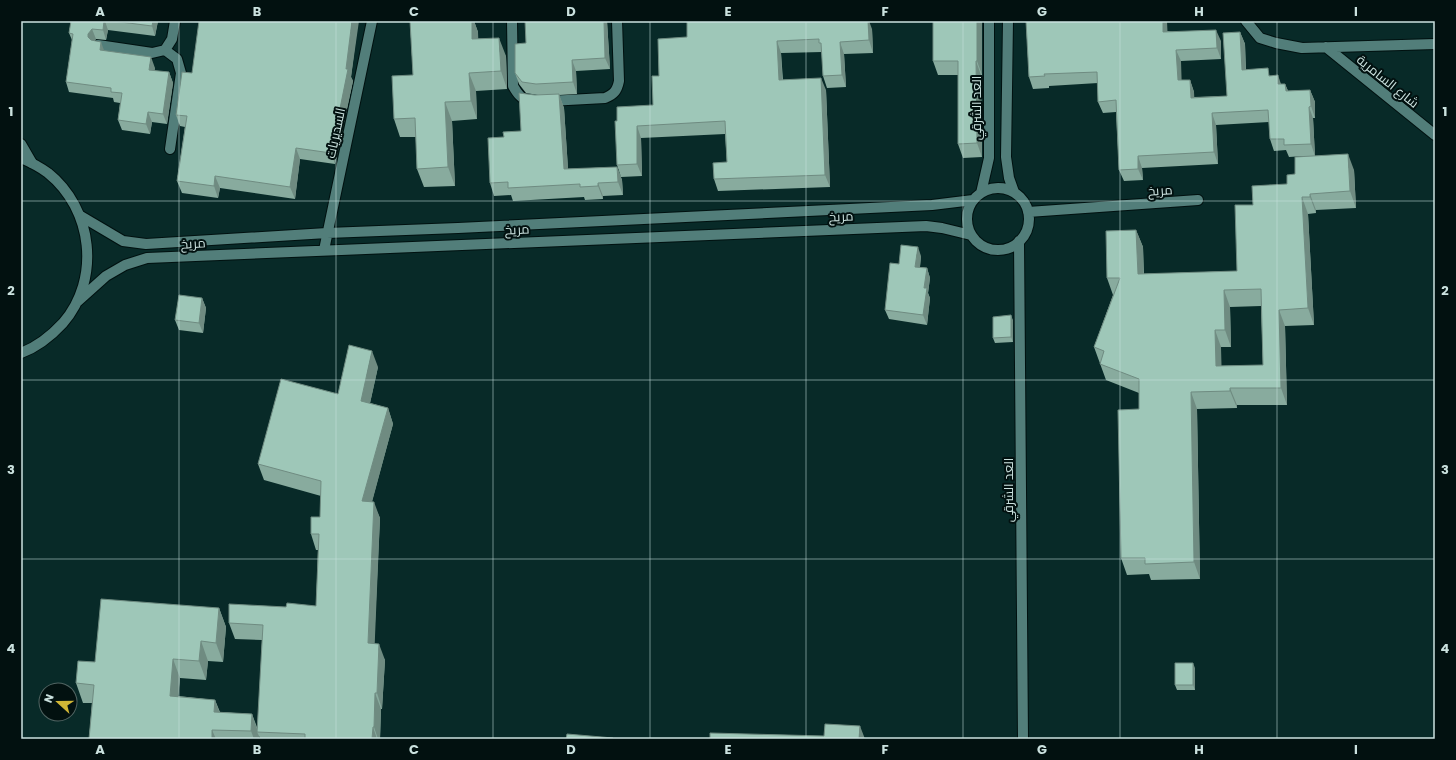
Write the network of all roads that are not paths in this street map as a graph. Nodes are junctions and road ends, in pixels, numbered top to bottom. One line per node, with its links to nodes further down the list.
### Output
1 (175, 21): 11 (street)
2 (372, 21): 22 (street, السديريات)
3 (512, 21): 4 (street)
4 (617, 21)
5 (989, 21): 18 (street, العد الشرقي)
6 (1008, 21): 17 (street)
7 (1246, 21): 10 (street)
8 (1435, 44): 10 (street)
9 (98, 45): 11 (street)
10 (1326, 47): 12 (street, شارع السامرية)
11 (164, 50): 14 (street)
12 (1435, 135)
13 (21, 144): 16 (street)
14 (170, 149)
15 (21, 158): 16 (street)
16 (32, 163): 21 (street)
17 (1014, 192): 18 (street); 20 (street)
18 (977, 196): 22 (street, مريخ); 23 (street)
19 (1198, 200): 20 (street, مريخ)
20 (1028, 212): 24 (street)
21 (79, 215): 22 (street, مريخ); 26 (street)
22 (327, 233): 25 (street, السديريات)
23 (971, 235): 24 (street); 25 (street, مريخ)
24 (1019, 241): 28 (street, العد الشرقي)
25 (324, 250): 26 (street, مريخ)
26 (77, 302): 27 (street)
27 (23, 354)
28 (1022, 739)

